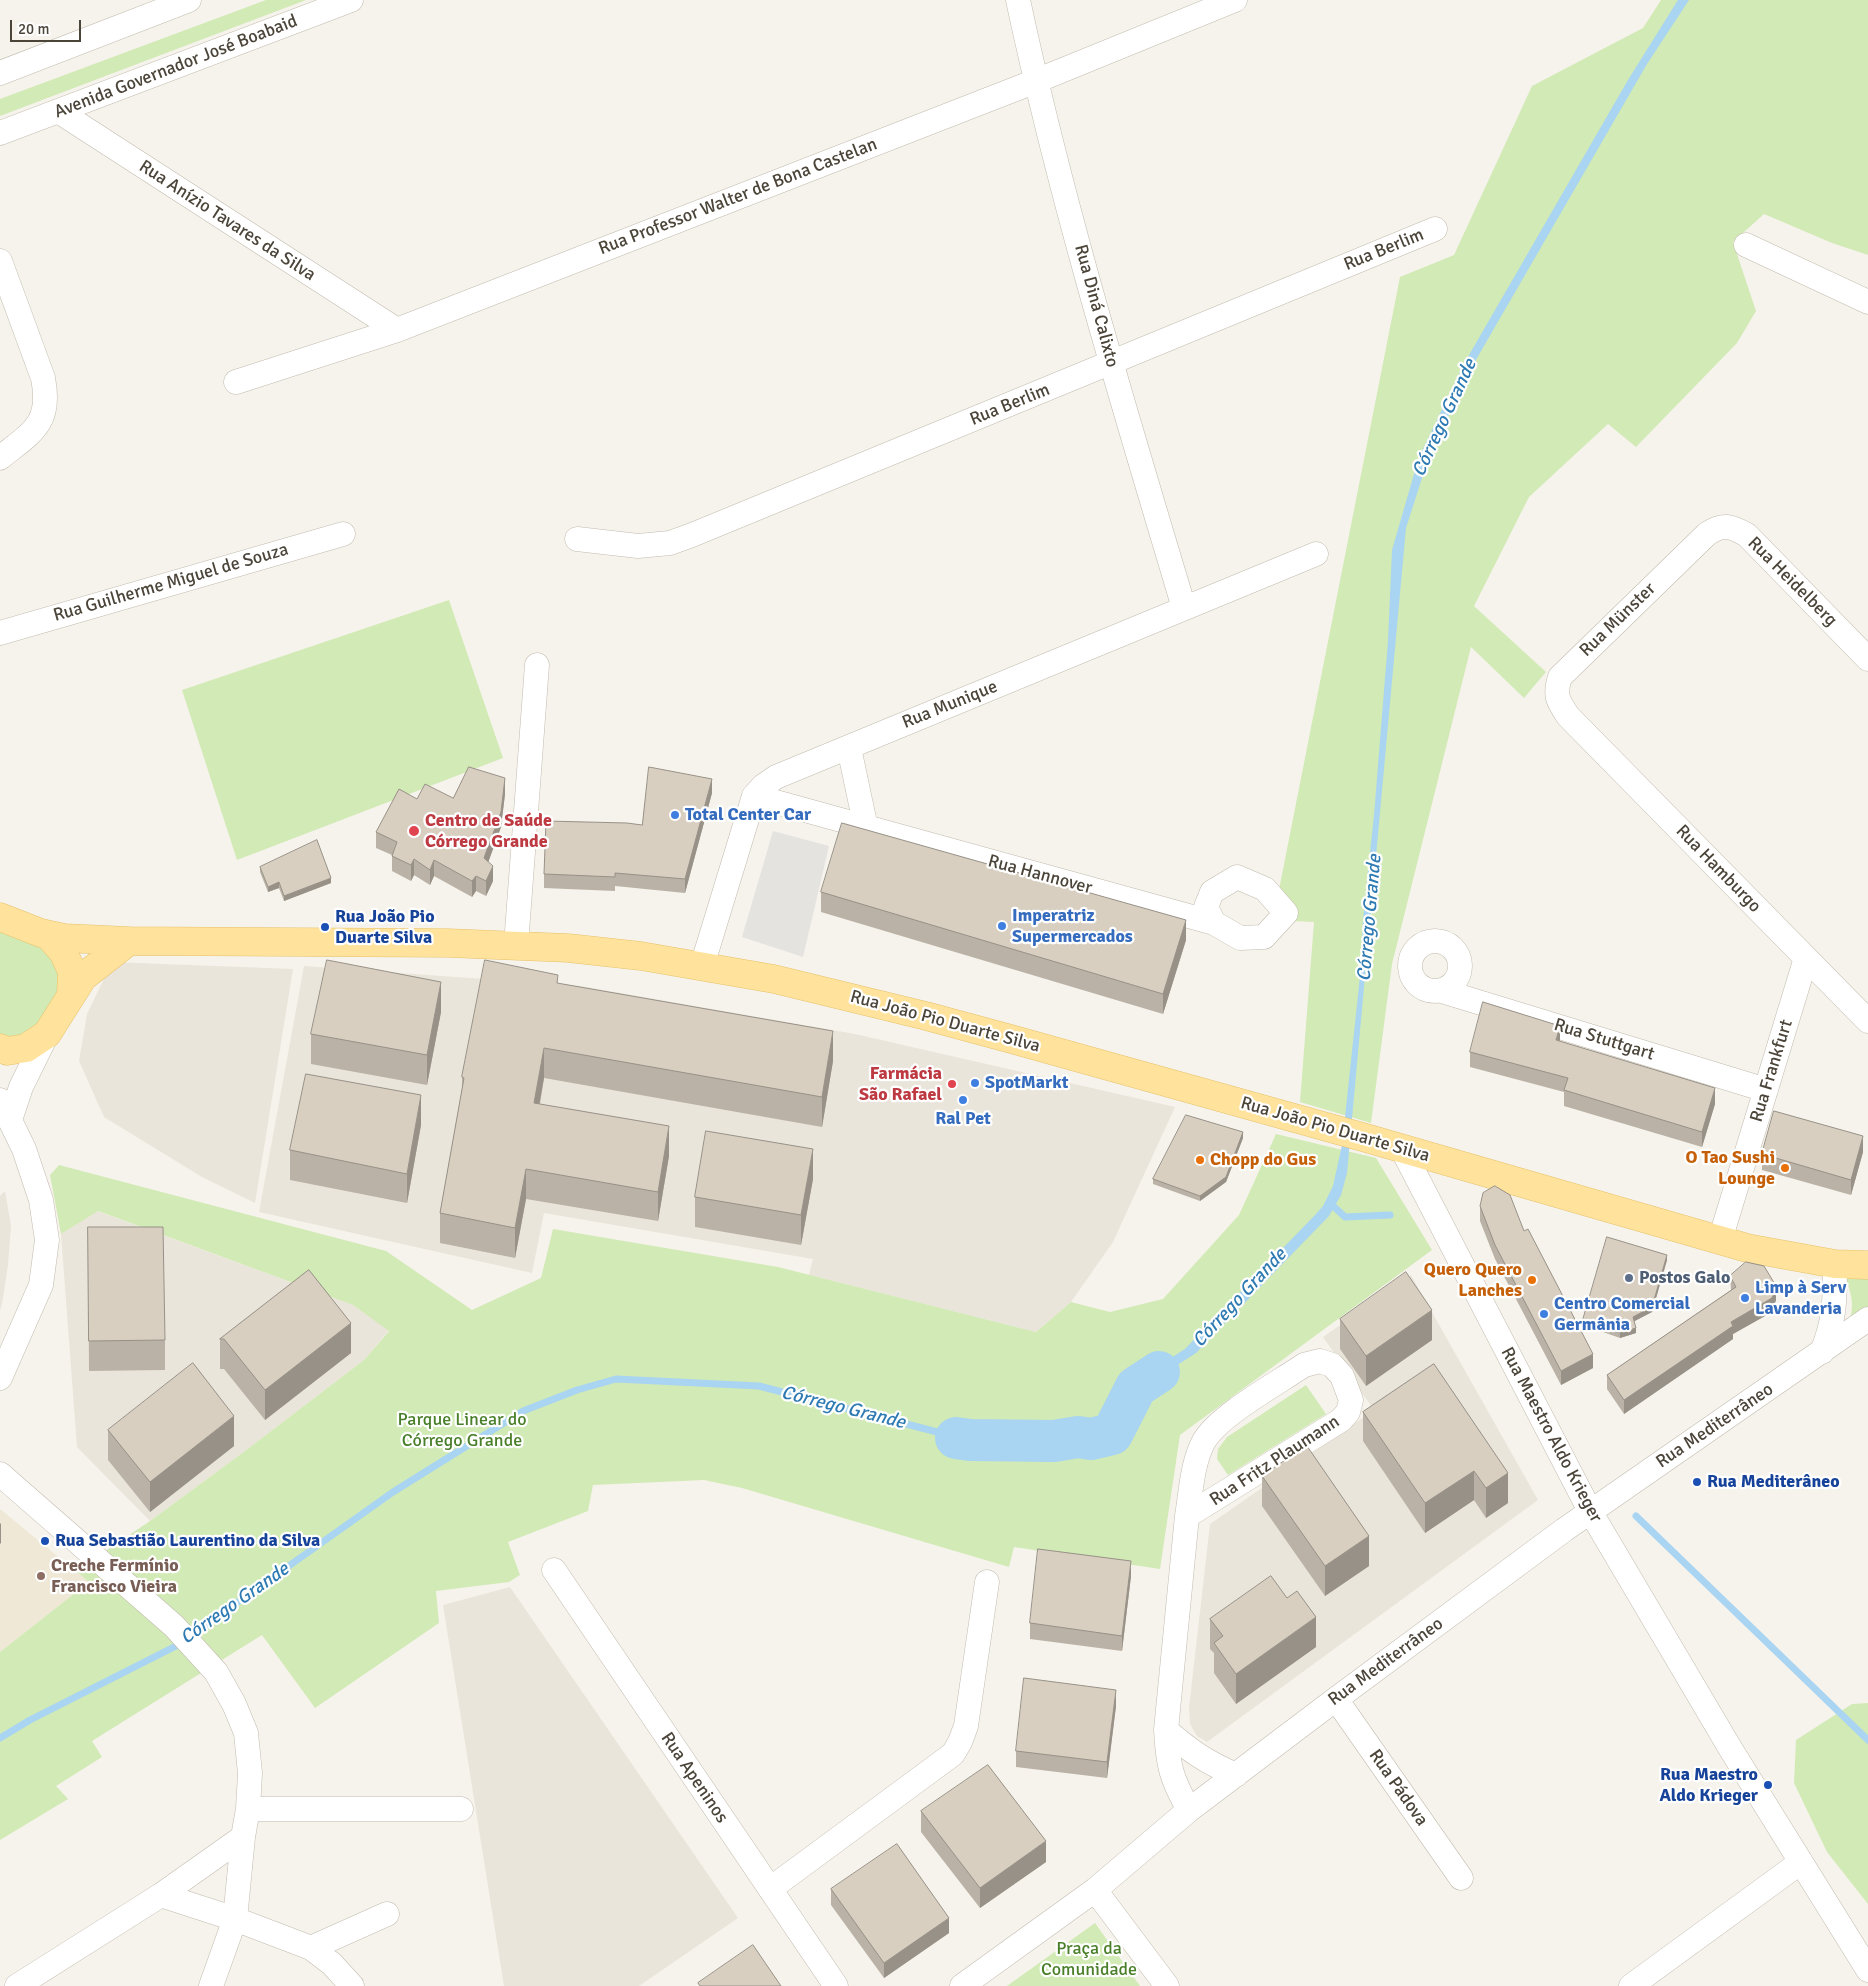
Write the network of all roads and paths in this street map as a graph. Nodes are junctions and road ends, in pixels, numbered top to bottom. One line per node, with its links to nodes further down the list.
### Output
1 (189, 0): 5 (street)
2 (351, 0): 7 (street, Avenida Governador José Boabaid)
3 (1018, 0): 6 (street, Rua Diná Calixto)
4 (1235, 0): 6 (street, Rua Professor Walter de Bona Castelan)
5 (0, 73)
6 (1036, 81): 13 (street, Rua Professor Walter de Bona Castelan); 14 (street, Rua Diná Calixto)
7 (58, 111): 8 (street, Avenida Governador José Boabaid); 13 (street, Rua Anízio Tavares da Silva)
8 (0, 133)
9 (1435, 229): 14 (street, Rua Berlim)
10 (1746, 245): 12 (street)
11 (0, 261): 16 (street)
12 (1868, 302)
13 (396, 330): 15 (street, Rua Professor Walter de Bona Castelan)
14 (1111, 363): 19 (street, Rua Berlim); 21 (street, Rua Diná Calixto)
15 (236, 382)
16 (0, 458)
17 (343, 534): 22 (street, Rua Guilherme Miguel de Souza)
18 (1706, 534): 23 (street, Rua Heidelberg); 25 (street, Rua Münster)
19 (577, 539)
20 (1316, 554): 21 (street, Rua Munique)
21 (1184, 608): 26 (street, Rua Munique)
22 (0, 633)
23 (1868, 659)
24 (537, 665): 33 (street)
25 (1568, 716): 34 (street, Rua Hamburgo)
26 (849, 748): 27 (street, Rua Munique); 28 (street)
27 (754, 796): 28 (street, Rua Hannover); 35 (street)
28 (866, 828): 30 (street, Rua Hannover)
29 (0, 917): 31 (main road, Rua João Pio Duarte Silva)
30 (1214, 923)
31 (48, 935): 32 (main road, Rua João Pio Duarte Silva); 37 (main road)
32 (129, 941): 33 (main road, Rua João Pio Duarte Silva); 37 (main road)
33 (516, 945): 35 (main road, Rua João Pio Duarte Silva)
34 (1806, 958): 38 (street, Rua Hamburgo); 41 (street, Rua Frankfurt)
35 (702, 966): 43 (main road, Rua João Pio Duarte Silva)
36 (1442, 990): 41 (street, Rua Stuttgart)
37 (71, 995): 39 (main road)
38 (1868, 1021)
39 (47, 1034): 40 (main road); 42 (street)
40 (0, 1048)
41 (1766, 1090): 44 (street, Rua Frankfurt)
42 (5, 1110): 49 (street)
43 (1402, 1149): 44 (main road, Rua João Pio Duarte Silva); 51 (street, Rua Maestro Aldo Krieger)
44 (1720, 1240): 45 (main road, Rua João Pio Duarte Silva)
45 (1835, 1264): 46 (main road, Rua João Pio Duarte Silva); 48 (street)
46 (1868, 1265)
47 (1868, 1319): 48 (street, Rua Mediterrâneo)
48 (1822, 1352): 51 (street, Rua Mediterrâneo)
49 (0, 1378)
50 (0, 1474): 58 (street)
51 (1590, 1511): 55 (street, Rua Mediterrâneo); 62 (street, Rua Maestro Aldo Krieger)
52 (1187, 1516): 52 (street, Rua Fritz Plaumann); 56 (street, Rua Fritz Plaumann)
53 (554, 1570): 64 (street, Rua Apeninos)
54 (987, 1582): 64 (street)
55 (1336, 1698): 57 (street, Rua Mediterrâneo); 63 (street, Rua Pádova)
56 (1166, 1730): 57 (street); 60 (street, Rua Fritz Plaumann)
57 (1236, 1775): 60 (street, Rua Mediterrâneo)
58 (248, 1809): 59 (street); 61 (street)
59 (461, 1809)
60 (1189, 1810): 65 (street, Rua Mediterrâneo)
61 (243, 1837): 66 (street); 68 (street)
62 (1800, 1862): 70 (street, Rua Maestro Aldo Krieger); 77 (street)
63 (1461, 1878)
64 (770, 1889): 74 (street, Rua Apeninos)
65 (1095, 1890): 75 (street, Rua Mediterrâneo); 76 (street)
66 (161, 1895): 68 (street); 71 (street)
67 (386, 1914): 69 (street)
68 (235, 1919): 69 (street); 72 (street)
69 (311, 1948): 73 (street)
70 (1868, 1970)
71 (17, 1986)
72 (211, 1986)
73 (352, 1986)
74 (836, 1986)
75 (962, 1986)
76 (1167, 1986)
77 (1631, 1986)

